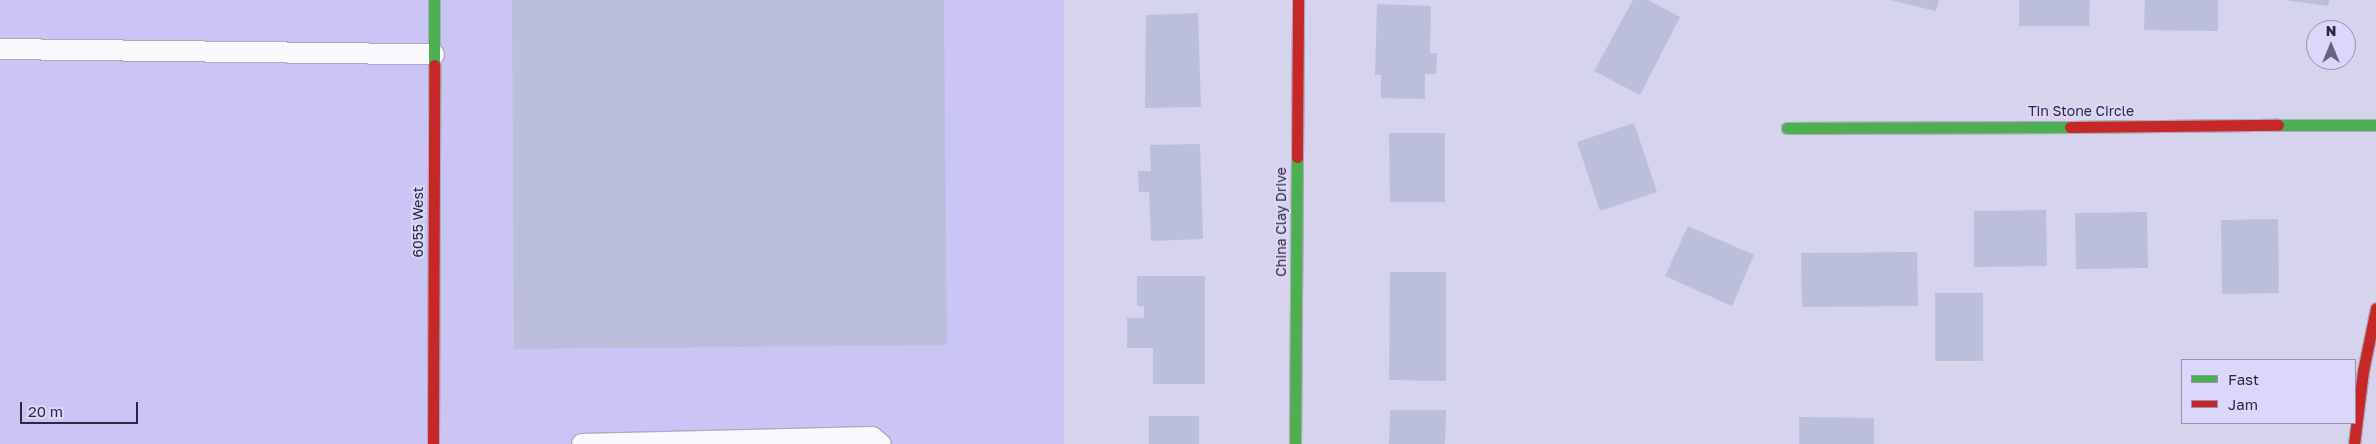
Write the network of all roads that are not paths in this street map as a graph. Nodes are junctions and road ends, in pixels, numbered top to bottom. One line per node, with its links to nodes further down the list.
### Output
1 (434, 0): 4 (street, 6055 West)
2 (1298, 0): 11 (street, China Clay Drive)
3 (0, 49): 4 (lane)
4 (434, 54): 8 (street, 6055 West)
5 (2376, 125): 6 (street, Tin Stone Circle)
6 (1787, 128)
7 (2376, 308): 12 (street)
8 (433, 444)
9 (582, 444): 10 (lane)
10 (881, 444)
11 (1295, 444)
12 (2354, 444)

